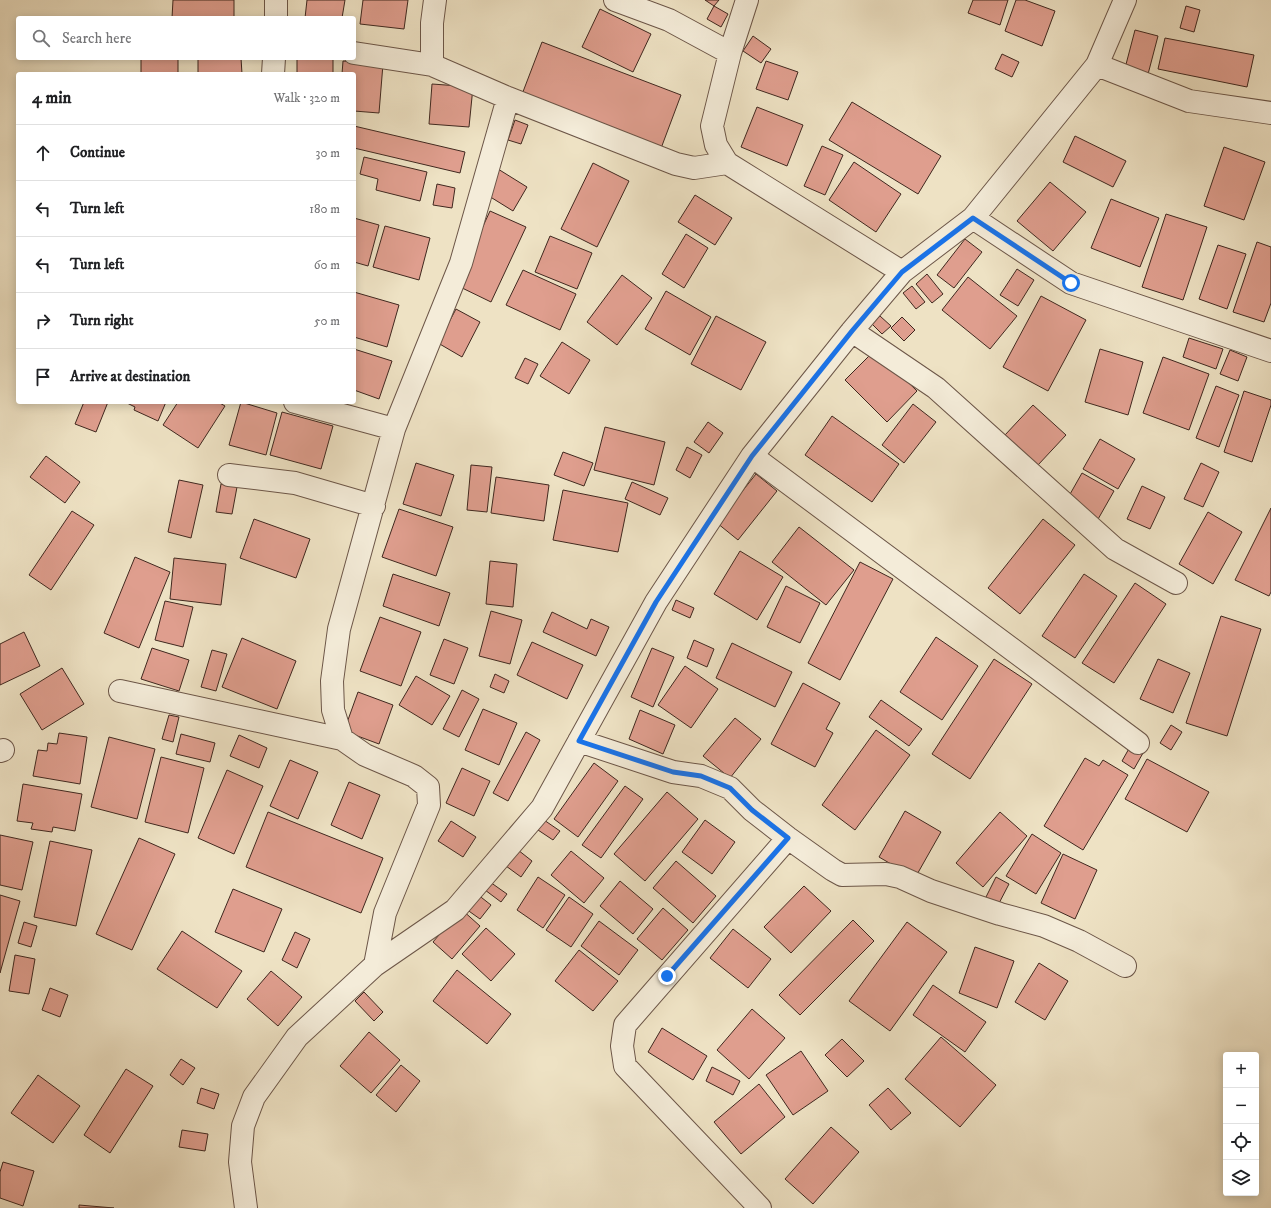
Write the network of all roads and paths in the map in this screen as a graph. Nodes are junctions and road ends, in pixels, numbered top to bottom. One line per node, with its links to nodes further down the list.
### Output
1 (276, 0): 6 (street)
2 (435, 0): 10 (street)
3 (614, 0): 8 (street)
4 (746, 0): 8 (street)
5 (1125, 0): 11 (street)
6 (276, 16)
7 (356, 53): 10 (street)
8 (730, 53): 15 (street)
9 (274, 60): 12 (street)
10 (432, 65): 13 (street)
11 (1097, 65): 14 (street); 18 (street)
12 (273, 72)
13 (508, 98): 17 (street); 23 (street)
14 (1271, 113)
15 (716, 145): 16 (street); 17 (street)
16 (727, 163): 17 (street); 19 (street)
17 (694, 168)
18 (973, 218): 19 (street); 21 (street)
19 (902, 272): 20 (street)
20 (852, 331): 24 (street); 27 (street)
21 (1271, 351)
22 (302, 404): 23 (street)
23 (394, 430): 26 (street)
24 (752, 456): 30 (street); 31 (street)
25 (229, 475): 26 (street)
26 (374, 506): 29 (street)
27 (1176, 583)
28 (120, 691): 29 (street)
29 (342, 738): 33 (street)
30 (579, 741): 32 (street); 33 (street)
31 (1138, 743)
32 (788, 838): 34 (street); 36 (street)
33 (375, 965): 35 (street)
34 (1125, 966)
35 (246, 1208)
36 (760, 1208)

